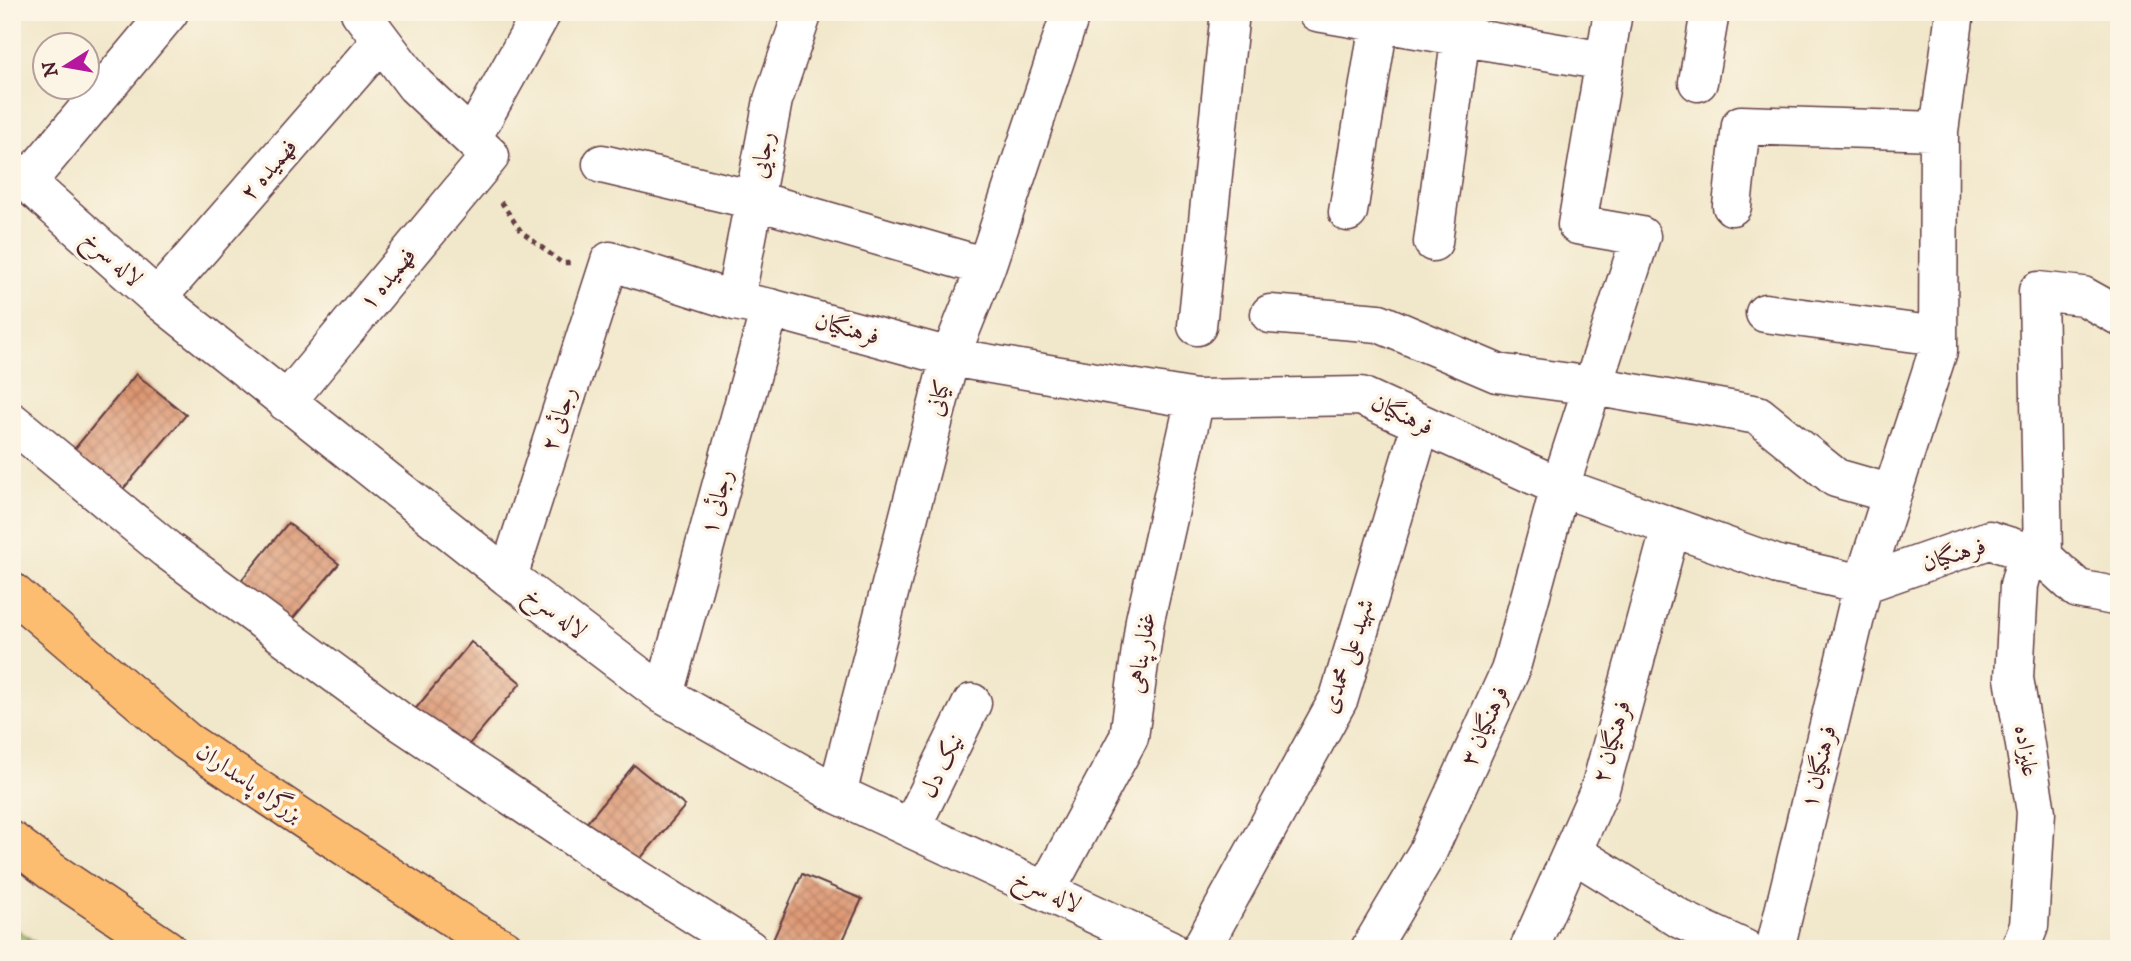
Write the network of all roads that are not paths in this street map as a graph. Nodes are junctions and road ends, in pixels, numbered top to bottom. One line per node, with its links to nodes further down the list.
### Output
1 (169, 12): 18 (street)
2 (542, 12): 16 (street, فهمیده ۱)
3 (803, 12): 19 (street, رجایی)
4 (1071, 12): 24 (street, کیانی)
5 (1230, 12): 30 (street)
6 (1317, 12): 10 (street)
7 (1614, 12): 13 (street)
8 (1710, 12): 14 (street)
9 (1955, 12): 15 (street, فرهنگیان ۱)
10 (1379, 23): 11 (street); 21 (street)
11 (1462, 24): 13 (street); 22 (street)
12 (370, 26): 16 (street); 25 (street, فهمیده ۲)
13 (1605, 61): 33 (street, فرهنگیان ۳)
14 (1698, 82)
15 (1939, 131): 20 (street); 31 (street, فرهنگیان ۱)
16 (480, 154): 35 (street, فهمیده ۱)
17 (602, 164): 19 (street)
18 (19, 176): 25 (street, لاله سرخ)
19 (754, 200): 24 (street); 26 (street, رجایی)
20 (1732, 206)
21 (1348, 212)
22 (1433, 242)
23 (610, 261): 26 (street, فرهنگیان); 42 (street, رجائی ۲)
24 (986, 267): 32 (street, کیانی)
25 (157, 299): 35 (street, لاله سرخ)
26 (753, 305): 32 (street, فرهنگیان); 46 (street, رجائی ۱)
27 (1765, 313): 31 (street)
28 (1270, 314): 33 (street)
29 (2119, 316): 41 (street, علیزاده)
30 (1197, 326)
31 (1938, 336): 39 (street, فرهنگیان ۱)
32 (950, 357): 34 (street, فرهنگیان); 48 (street, کیانی)
33 (1593, 386): 38 (street, فرهنگیان ۳); 39 (street)
34 (1195, 399): 37 (street, فرهنگیان); 52 (street, غفار پناهی)
35 (286, 402): 42 (street, لاله سرخ)
36 (12, 422): 55 (street)
37 (1421, 424): 38 (street, فرهنگیان); 57 (street, شهید علی محمدی)
38 (1560, 487): 40 (street, فرهنگیان); 58 (street, فرهنگیان ۳)
39 (1892, 494): 43 (street, فرهنگیان ۱)
40 (1671, 527): 43 (street, فرهنگیان); 51 (street, فرهنگیان ۲)
41 (2036, 555): 43 (street, فرهنگیان); 45 (street, فرهنگیان); 62 (street, علیزاده)
42 (508, 577): 46 (street, لاله سرخ)
43 (1863, 584): 61 (street, فرهنگیان ۱)
44 (12, 592): 54 (highway, بزرگراه پاسداران)
45 (2119, 597)
46 (664, 695): 48 (street, لاله سرخ)
47 (972, 704): 49 (street, نیک دل)
48 (837, 794): 49 (street, لاله سرخ)
49 (911, 828): 52 (street, لاله سرخ)
50 (12, 841): 53 (highway)
51 (1572, 852): 59 (street, فرهنگیان ۲); 60 (street)
52 (1046, 891): 56 (street, لاله سرخ)
53 (167, 949)
54 (505, 949)
55 (749, 949)
56 (1169, 949)
57 (1201, 949)
58 (1370, 949)
59 (1529, 949)
60 (1745, 949)
61 (1775, 949)
62 (2020, 949)

